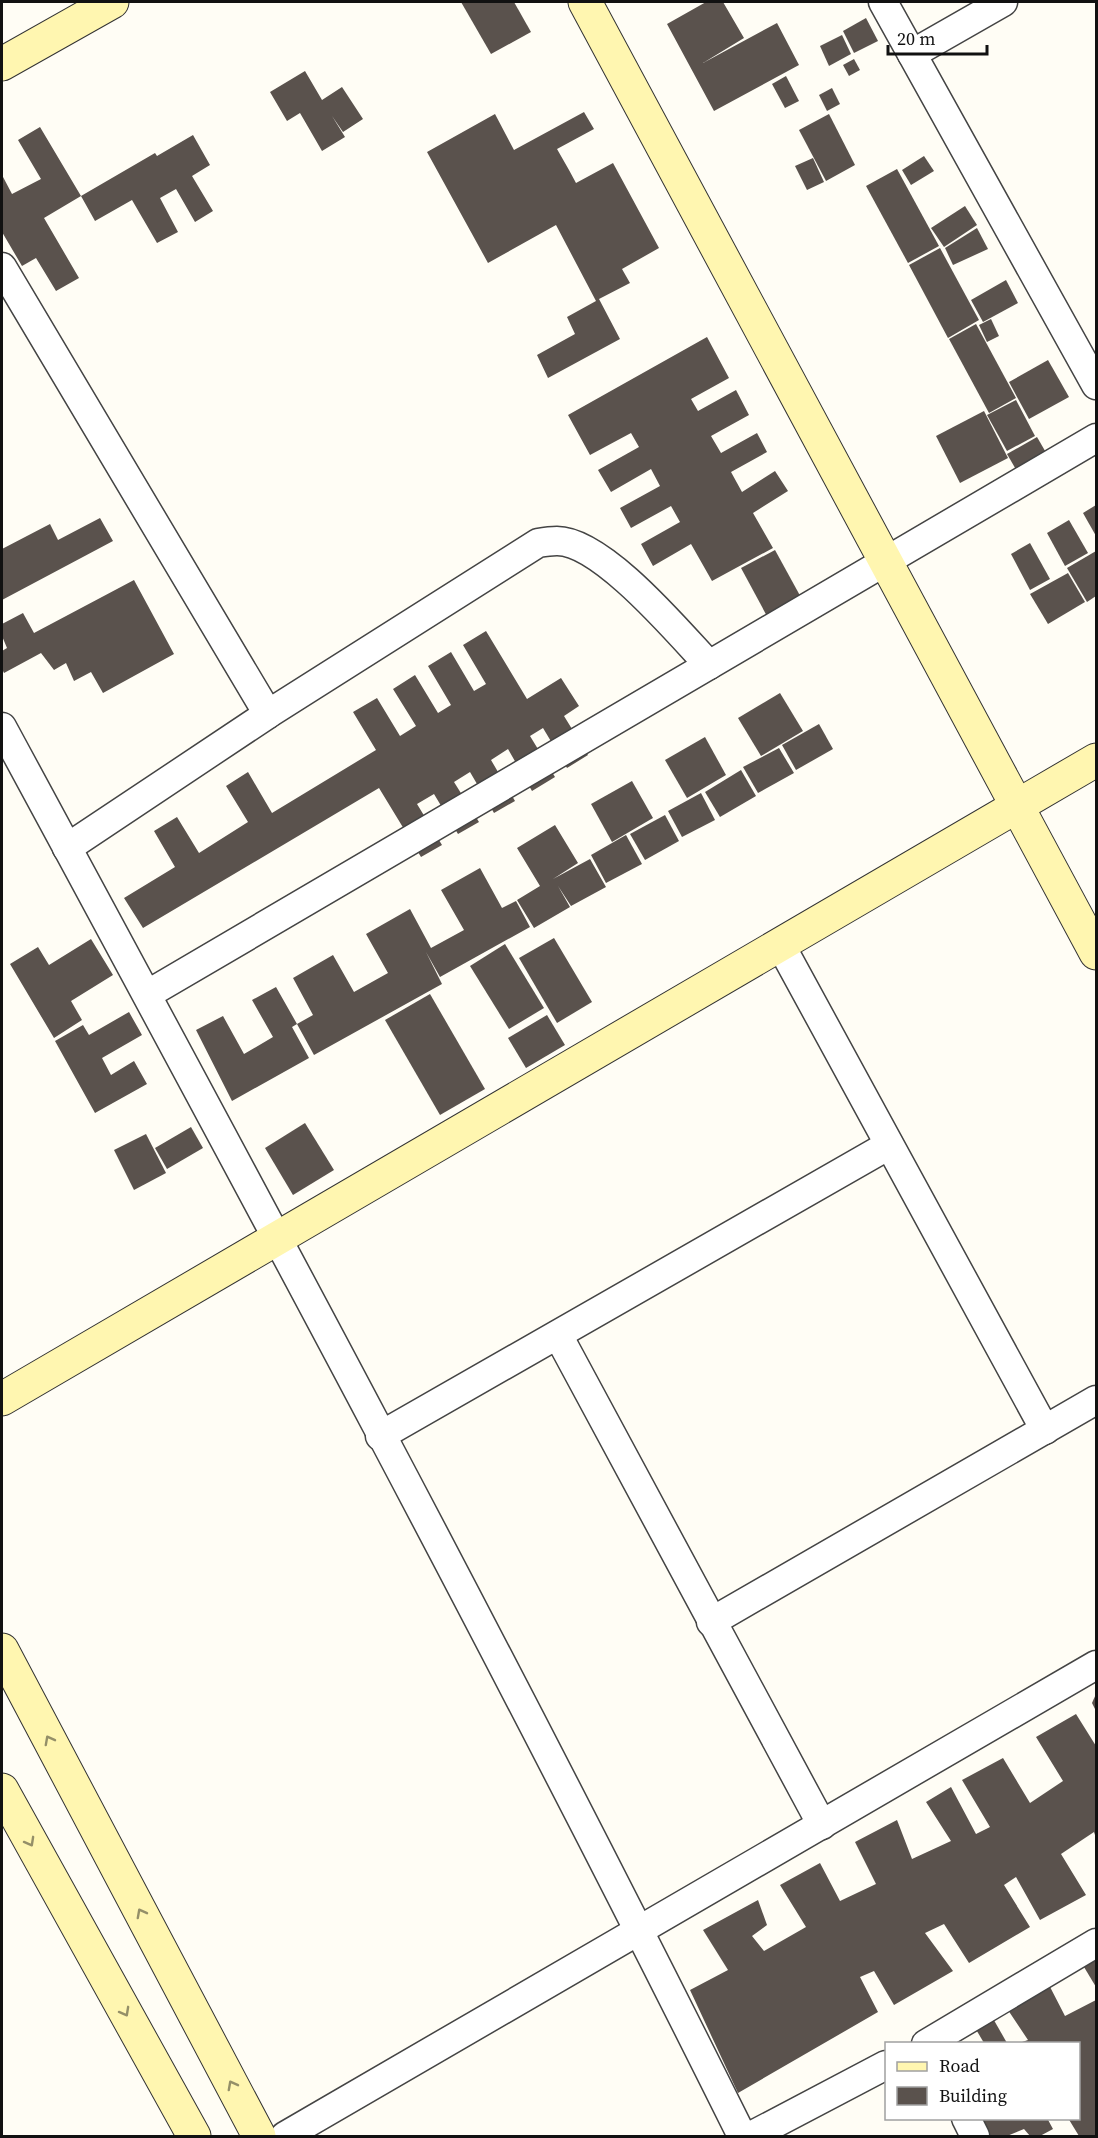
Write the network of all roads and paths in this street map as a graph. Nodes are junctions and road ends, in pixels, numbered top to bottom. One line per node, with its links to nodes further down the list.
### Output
1 (112, 2): 6 (street)
2 (585, 2): 10 (street)
3 (883, 2): 5 (street)
4 (1003, 2): 5 (street)
5 (912, 54): 8 (street)
6 (2, 64)
7 (2, 267): 12 (street)
8 (1096, 385)
9 (1096, 438): 10 (street)
10 (886, 562): 11 (street); 15 (street)
11 (709, 665): 12 (street); 19 (street)
12 (268, 714): 16 (street)
13 (2, 727): 16 (street)
14 (1096, 760): 15 (street)
15 (1017, 806): 17 (street); 18 (street)
16 (67, 848): 19 (street)
17 (780, 944): 20 (street); 21 (street)
18 (1096, 953)
19 (148, 994): 21 (street)
20 (889, 1145): 22 (street); 25 (street)
21 (277, 1238): 23 (street); 26 (street)
22 (558, 1335): 26 (street); 27 (street)
23 (2, 1399)
24 (1096, 1400): 25 (street)
25 (1044, 1430): 27 (street)
26 (380, 1436): 32 (street)
27 (711, 1622): 31 (street)
28 (2, 1650): 38 (street, one-way to 28)
29 (1096, 1665): 31 (street)
30 (2, 1791): 37 (street, one-way to 37)
31 (822, 1825): 32 (street)
32 (640, 1930): 39 (street); 40 (street)
33 (1096, 1943): 34 (street)
34 (928, 2042)
35 (885, 2066): 41 (street)
36 (967, 2120): 42 (street)
37 (194, 2136)
38 (260, 2136)
39 (285, 2136)
40 (742, 2136)
41 (751, 2136)
42 (975, 2136)

